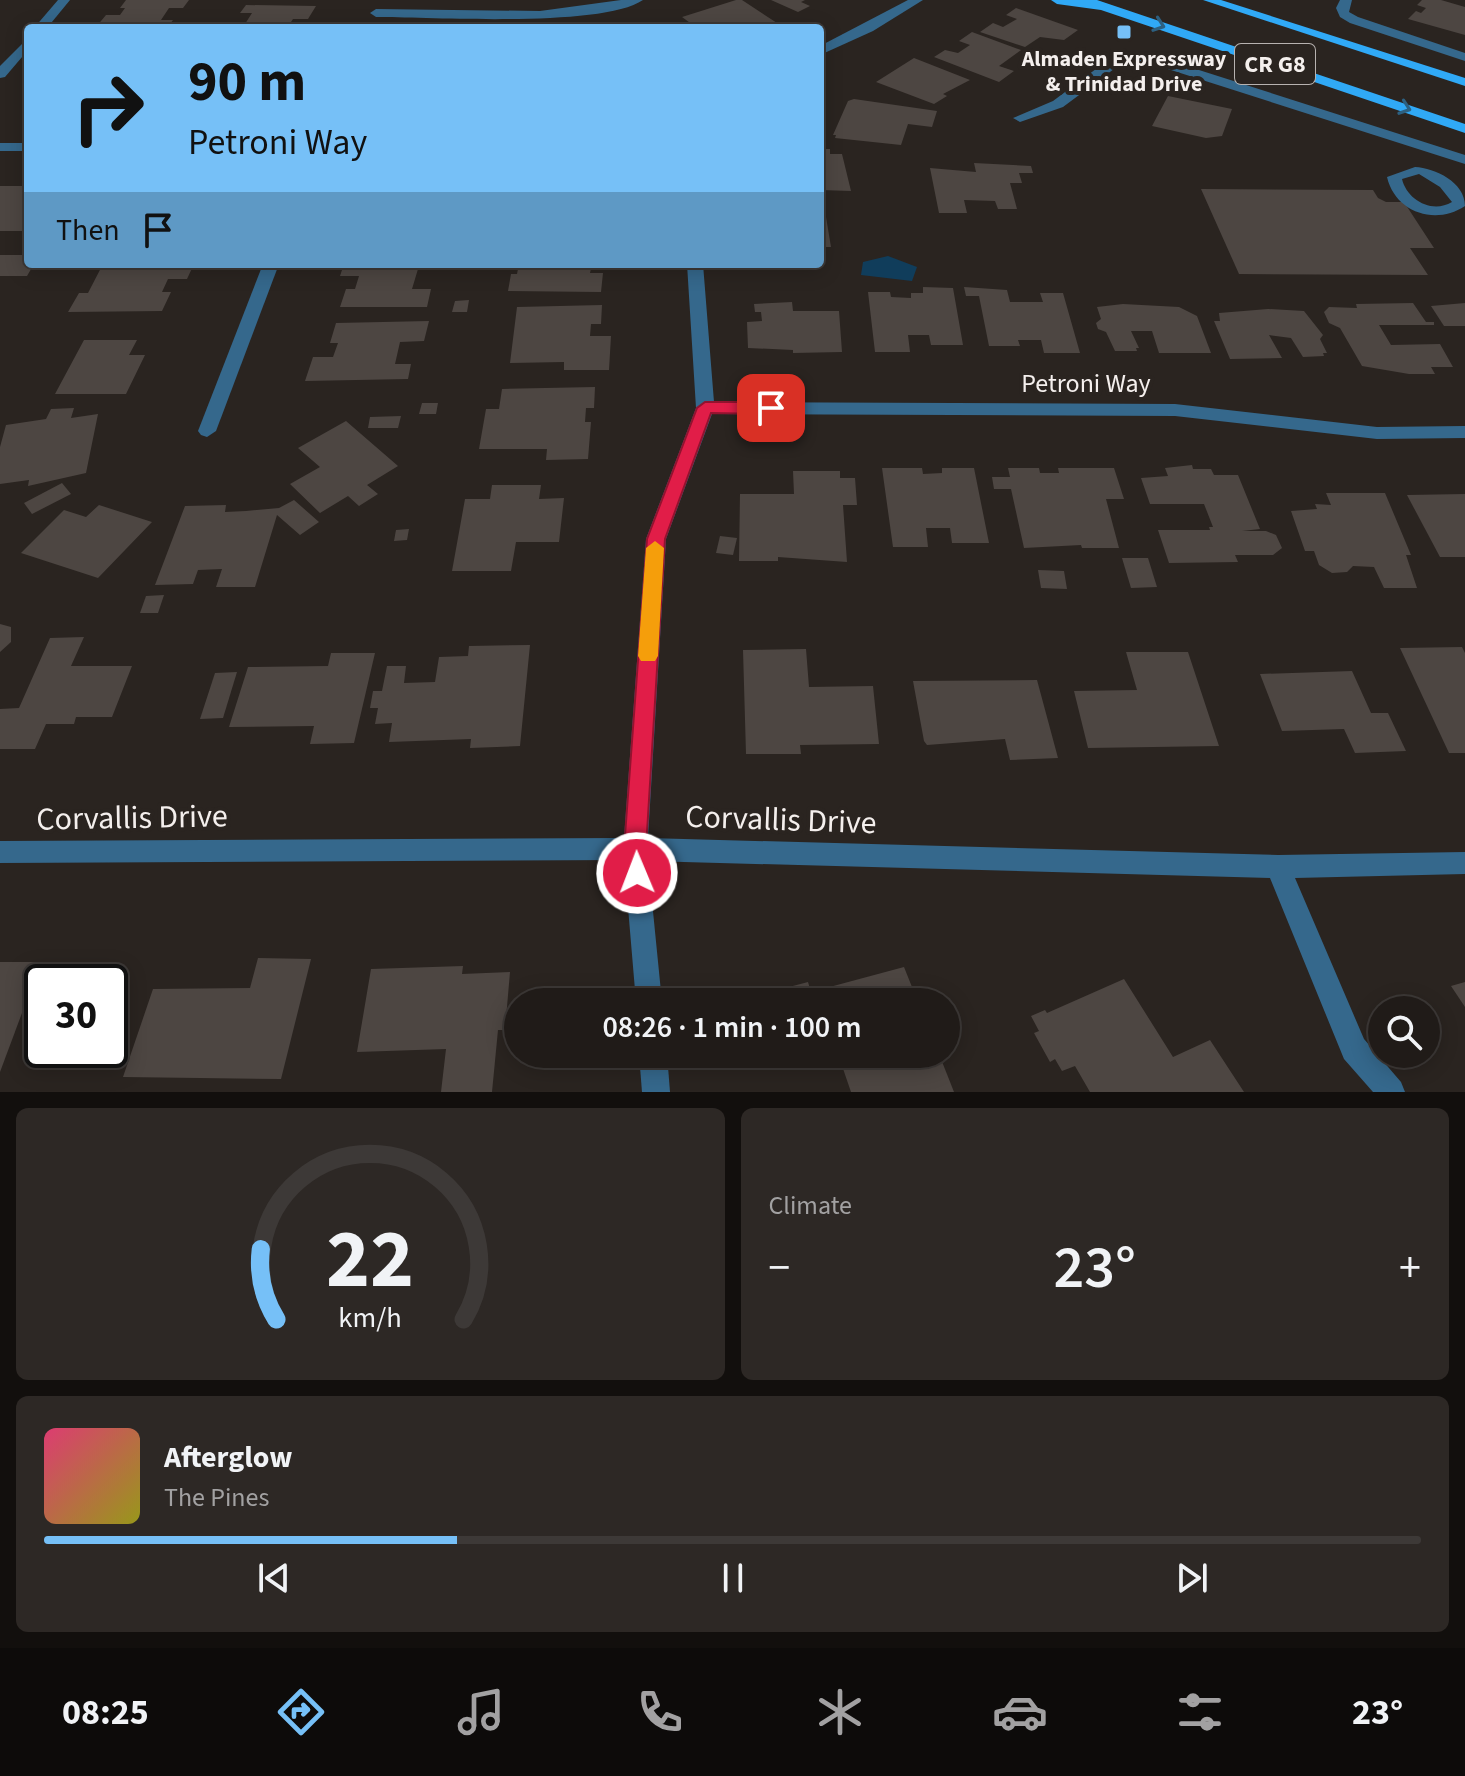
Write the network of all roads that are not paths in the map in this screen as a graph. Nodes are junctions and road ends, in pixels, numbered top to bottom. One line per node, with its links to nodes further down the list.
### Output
1 (64, 0): 10 (street)
2 (637, 0): 7 (street)
3 (917, 0): 12 (street)
4 (1057, 0): 9 (main road)
5 (1085, 0): 9 (main road, CR G8)
6 (1209, 0): 15 (main road, CR G8)
7 (378, 6)
8 (1345, 7): 13 (street)
9 (1110, 9): 17 (main road, CR G8, one-way to 17)
10 (43, 24)
11 (24, 47): 14 (street)
12 (824, 49)
13 (1465, 57)
14 (0, 74)
15 (1465, 82)
16 (1020, 118): 20 (street)
17 (1465, 129)
18 (0, 147): 19 (street)
19 (24, 147)
20 (1465, 160)
21 (269, 268): 24 (street)
22 (695, 268): 23 (street)
23 (705, 408): 25 (street, Petroni Way); 26 (street)
24 (207, 431)
25 (1465, 432)
26 (635, 849): 27 (street, Corvallis Drive); 29 (street, Corvallis Drive); 30 (street)
27 (0, 852)
28 (1465, 863): 29 (street, Corvallis Drive)
29 (1278, 867): 33 (street)
30 (648, 988)
31 (654, 1068): 32 (street)
32 (656, 1092)
33 (1391, 1092)

